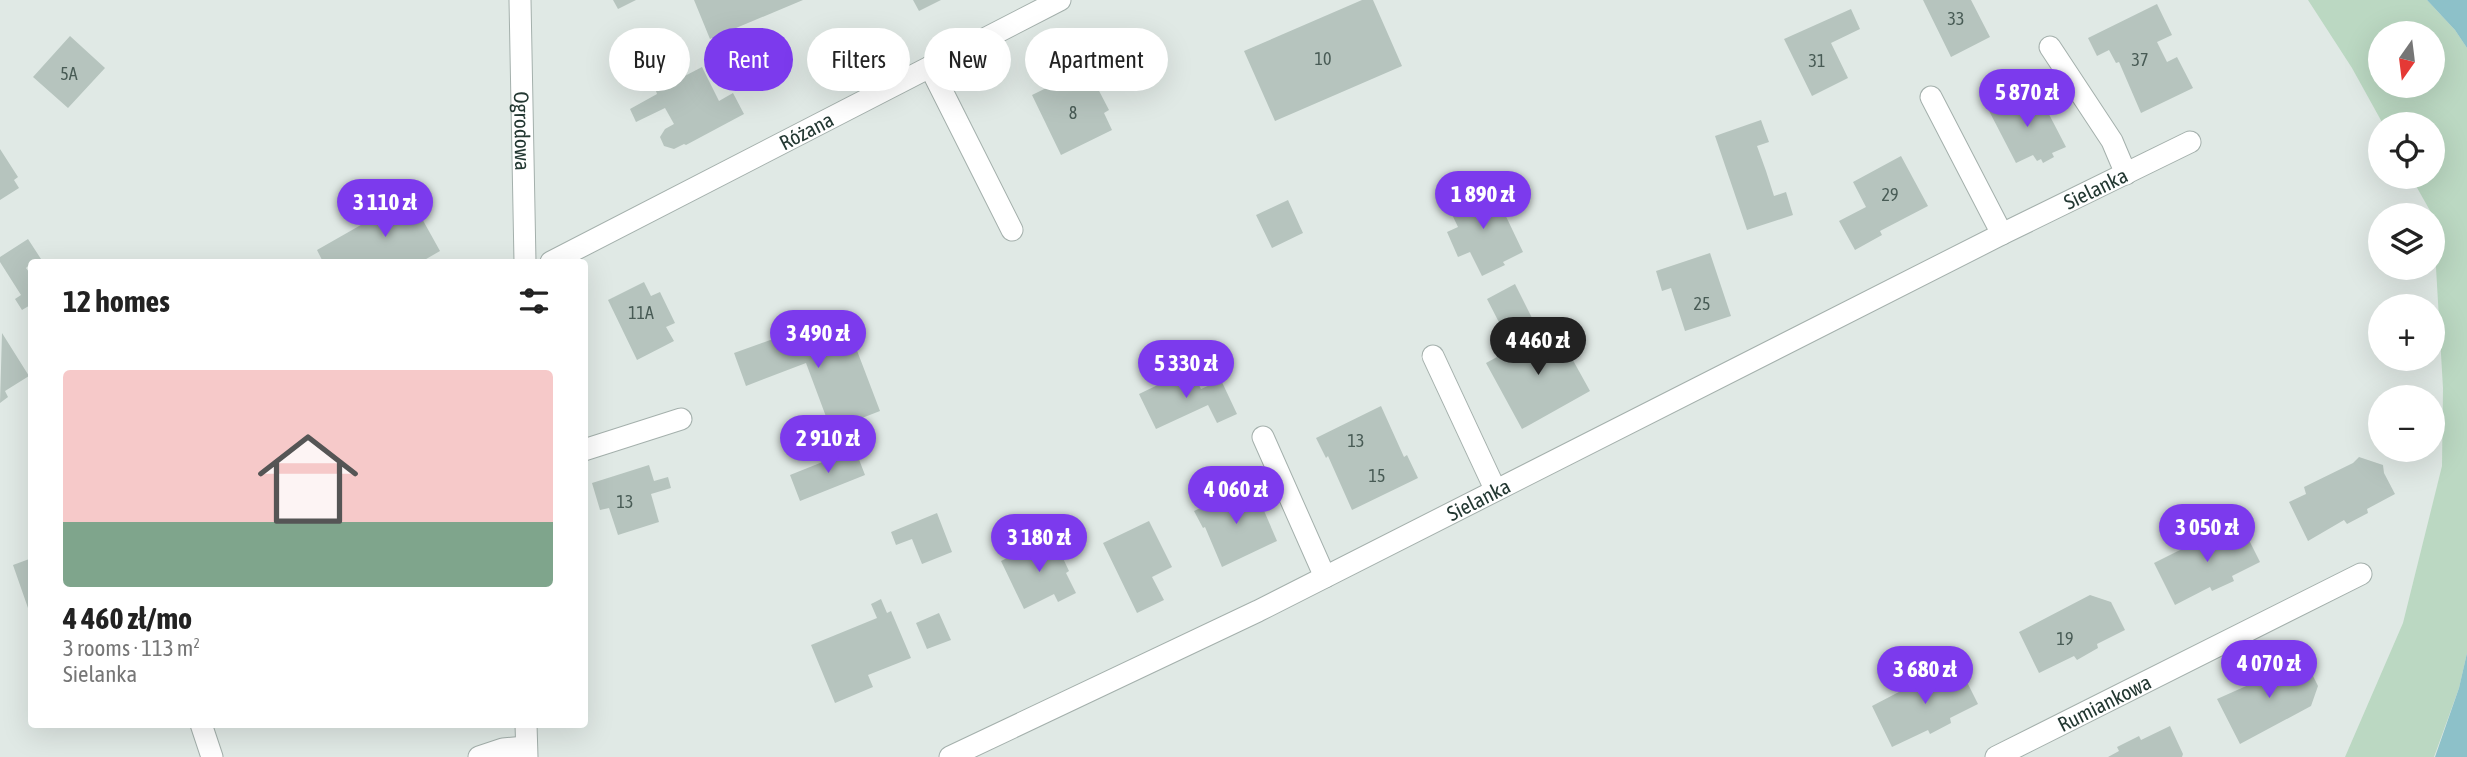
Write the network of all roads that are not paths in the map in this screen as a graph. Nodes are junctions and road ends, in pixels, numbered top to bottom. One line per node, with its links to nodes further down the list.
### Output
1 (520, 0): 12 (street, Ogrodowa)
2 (1060, 0): 3 (street, Różana)
3 (1006, 28)
4 (2050, 47): 9 (street)
5 (924, 70): 13 (street, Różana)
6 (942, 91): 10 (street)
7 (1931, 97): 11 (street)
8 (2190, 142): 9 (street, Sielanka)
9 (2126, 174): 11 (street, Sielanka)
10 (1012, 230)
11 (2002, 234): 18 (street, Sielanka)
12 (525, 259)
13 (557, 259)
14 (1433, 356): 18 (street)
15 (681, 419): 17 (street)
16 (1263, 437): 20 (street)
17 (588, 449)
18 (1495, 489): 20 (street, Sielanka)
19 (2361, 574): 27 (street, Rumiankowa)
20 (1325, 577): 26 (street, Sielanka)
21 (202, 728): 24 (street)
22 (526, 728): 23 (street)
23 (526, 752): 25 (street)
24 (212, 757)
25 (479, 757)
26 (950, 757)
27 (1996, 757)

